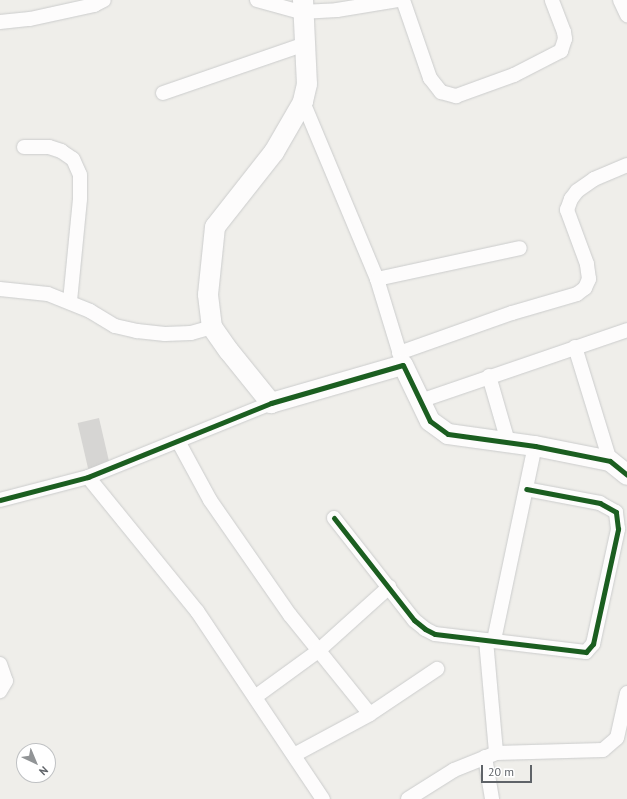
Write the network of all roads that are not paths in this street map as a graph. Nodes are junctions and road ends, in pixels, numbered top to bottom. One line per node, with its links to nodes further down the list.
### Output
1 (104, 0): 9 (street)
2 (257, 0): 7 (street)
3 (399, 0): 7 (street)
4 (403, 0): 5 (street)
5 (552, 0)
6 (620, 0): 8 (street)
7 (302, 6): 10 (street)
8 (627, 15)
9 (0, 22)
10 (305, 44): 11 (street); 12 (street)
11 (163, 93)
12 (303, 102): 16 (street); 19 (street)
13 (24, 146): 18 (street)
14 (627, 165): 22 (street)
15 (520, 248): 16 (street)
16 (377, 279): 22 (street)
17 (0, 289): 18 (street)
18 (70, 301): 19 (street)
19 (212, 327): 25 (street)
20 (627, 330): 21 (street)
21 (575, 347): 23 (street); 29 (street)
22 (401, 359): 24 (street); 25 (street)
23 (489, 376): 24 (street); 27 (street)
24 (420, 401): 27 (street)
25 (271, 403): 26 (street)
26 (178, 440): 31 (street); 37 (street)
27 (508, 442): 28 (street)
28 (535, 446): 29 (street); 32 (street)
29 (610, 461): 30 (street)
30 (627, 475)
31 (88, 477): 33 (street); 42 (street)
32 (526, 489): 36 (street); 36 (street)
33 (0, 500)
34 (334, 518): 35 (street)
35 (389, 587): 36 (street); 37 (street)
36 (490, 640): 46 (street)
37 (318, 651): 42 (street); 44 (street)
38 (0, 664): 40 (street)
39 (436, 669): 44 (street)
40 (0, 691)
41 (627, 693): 43 (street)
42 (255, 697): 45 (street)
43 (625, 711): 46 (street)
44 (370, 714): 45 (street)
45 (294, 755): 47 (street)
46 (490, 755): 48 (street); 49 (street)
47 (323, 799)
48 (408, 799)
49 (492, 799)

